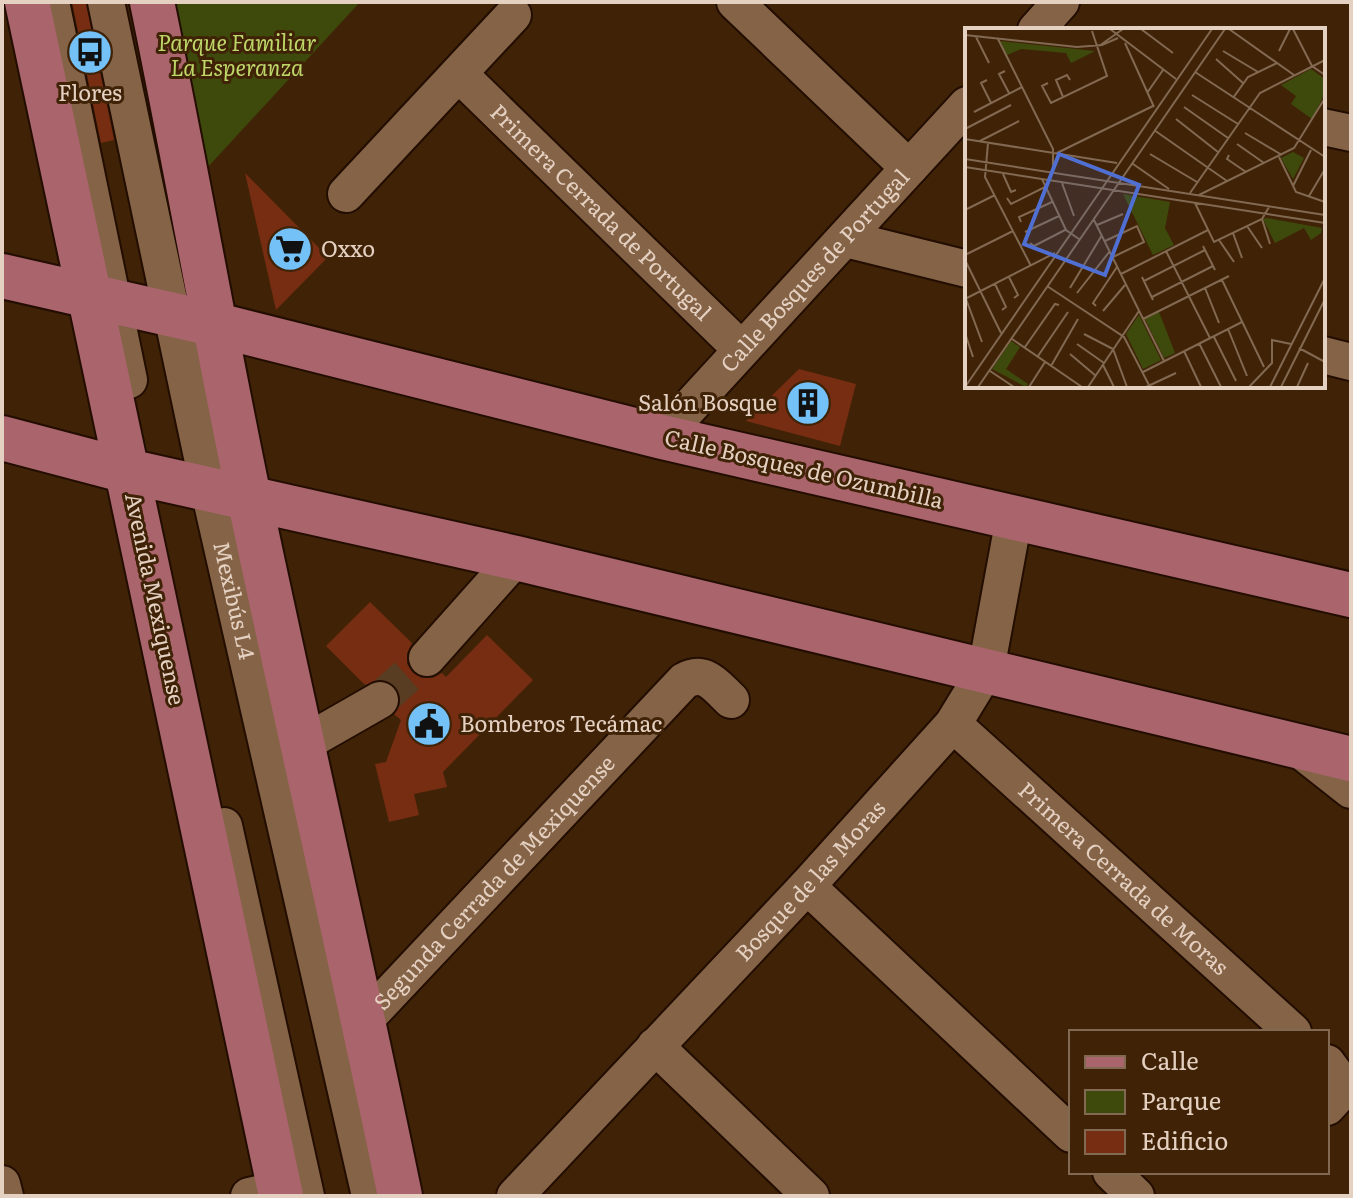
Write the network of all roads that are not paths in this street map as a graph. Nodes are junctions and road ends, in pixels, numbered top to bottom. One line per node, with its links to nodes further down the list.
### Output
1 (27, 2): 18 (main road, Avenida Mexiquense)
2 (51, 2): 18 (street)
3 (106, 2): 19 (street)
4 (152, 2): 19 (main road)
5 (735, 2): 13 (street)
6 (1061, 2): 8 (street)
7 (513, 15): 9 (street)
8 (1038, 28)
9 (459, 74): 14 (street); 20 (street, Primera Cerrada de Portugal)
10 (965, 107): 13 (street, Calle Bosques de Portugal)
11 (1325, 127): 12 (street)
12 (1351, 133)
13 (909, 168): 15 (street, Calle Bosques de Portugal)
14 (346, 194)
15 (846, 239): 16 (street); 20 (street, Calle Bosques de Portugal)
16 (965, 269)
17 (2, 276): 18 (main road, Calle Bosques de Ozumbilla)
18 (102, 300): 19 (main road, Calle Bosques de Ozumbilla); 25 (main road, Avenida Mexiquense)
19 (193, 320): 23 (main road, Calle Bosques de Ozumbilla); 26 (main road)
20 (741, 349): 23 (street, Calle Bosques de Portugal)
21 (1325, 356): 22 (street)
22 (1351, 362)
23 (662, 437): 27 (main road, Calle Bosques de Ozumbilla)
24 (2, 438): 25 (main road)
25 (138, 473): 26 (main road); 48 (main road, Avenida Mexiquense)
26 (229, 494): 28 (main road); 35 (main road); 50 (street, Mexibús L4)
27 (1014, 518): 29 (main road, Calle Bosques de Ozumbilla); 31 (street, Bosque de las Moras)
28 (516, 558): 30 (street); 31 (main road)
29 (1351, 595)
30 (427, 658)
31 (986, 670): 34 (street, Bosque de las Moras); 36 (main road)
32 (380, 700): 35 (street)
33 (731, 700): 40 (street, Segunda Cerrada de Mexiquense)
34 (953, 724): 39 (street, Bosque de las Moras); 41 (street, Primera Cerrada de Moras)
35 (303, 744): 40 (main road)
36 (1298, 748): 37 (main road); 38 (street)
37 (1351, 759)
38 (1351, 790)
39 (807, 886): 42 (street, Bosque de las Moras); 45 (street)
40 (364, 1021): 51 (main road)
41 (1291, 1030)
42 (655, 1046): 52 (street, Bosque de las Moras); 53 (street)
43 (1329, 1066): 44 (street)
44 (1329, 1105)
45 (1069, 1132)
46 (1113, 1174): 54 (street)
47 (2, 1184): 49 (street)
48 (279, 1194)
49 (5, 1196)
50 (370, 1196)
51 (400, 1196)
52 (515, 1196)
53 (811, 1196)
54 (1136, 1196)

